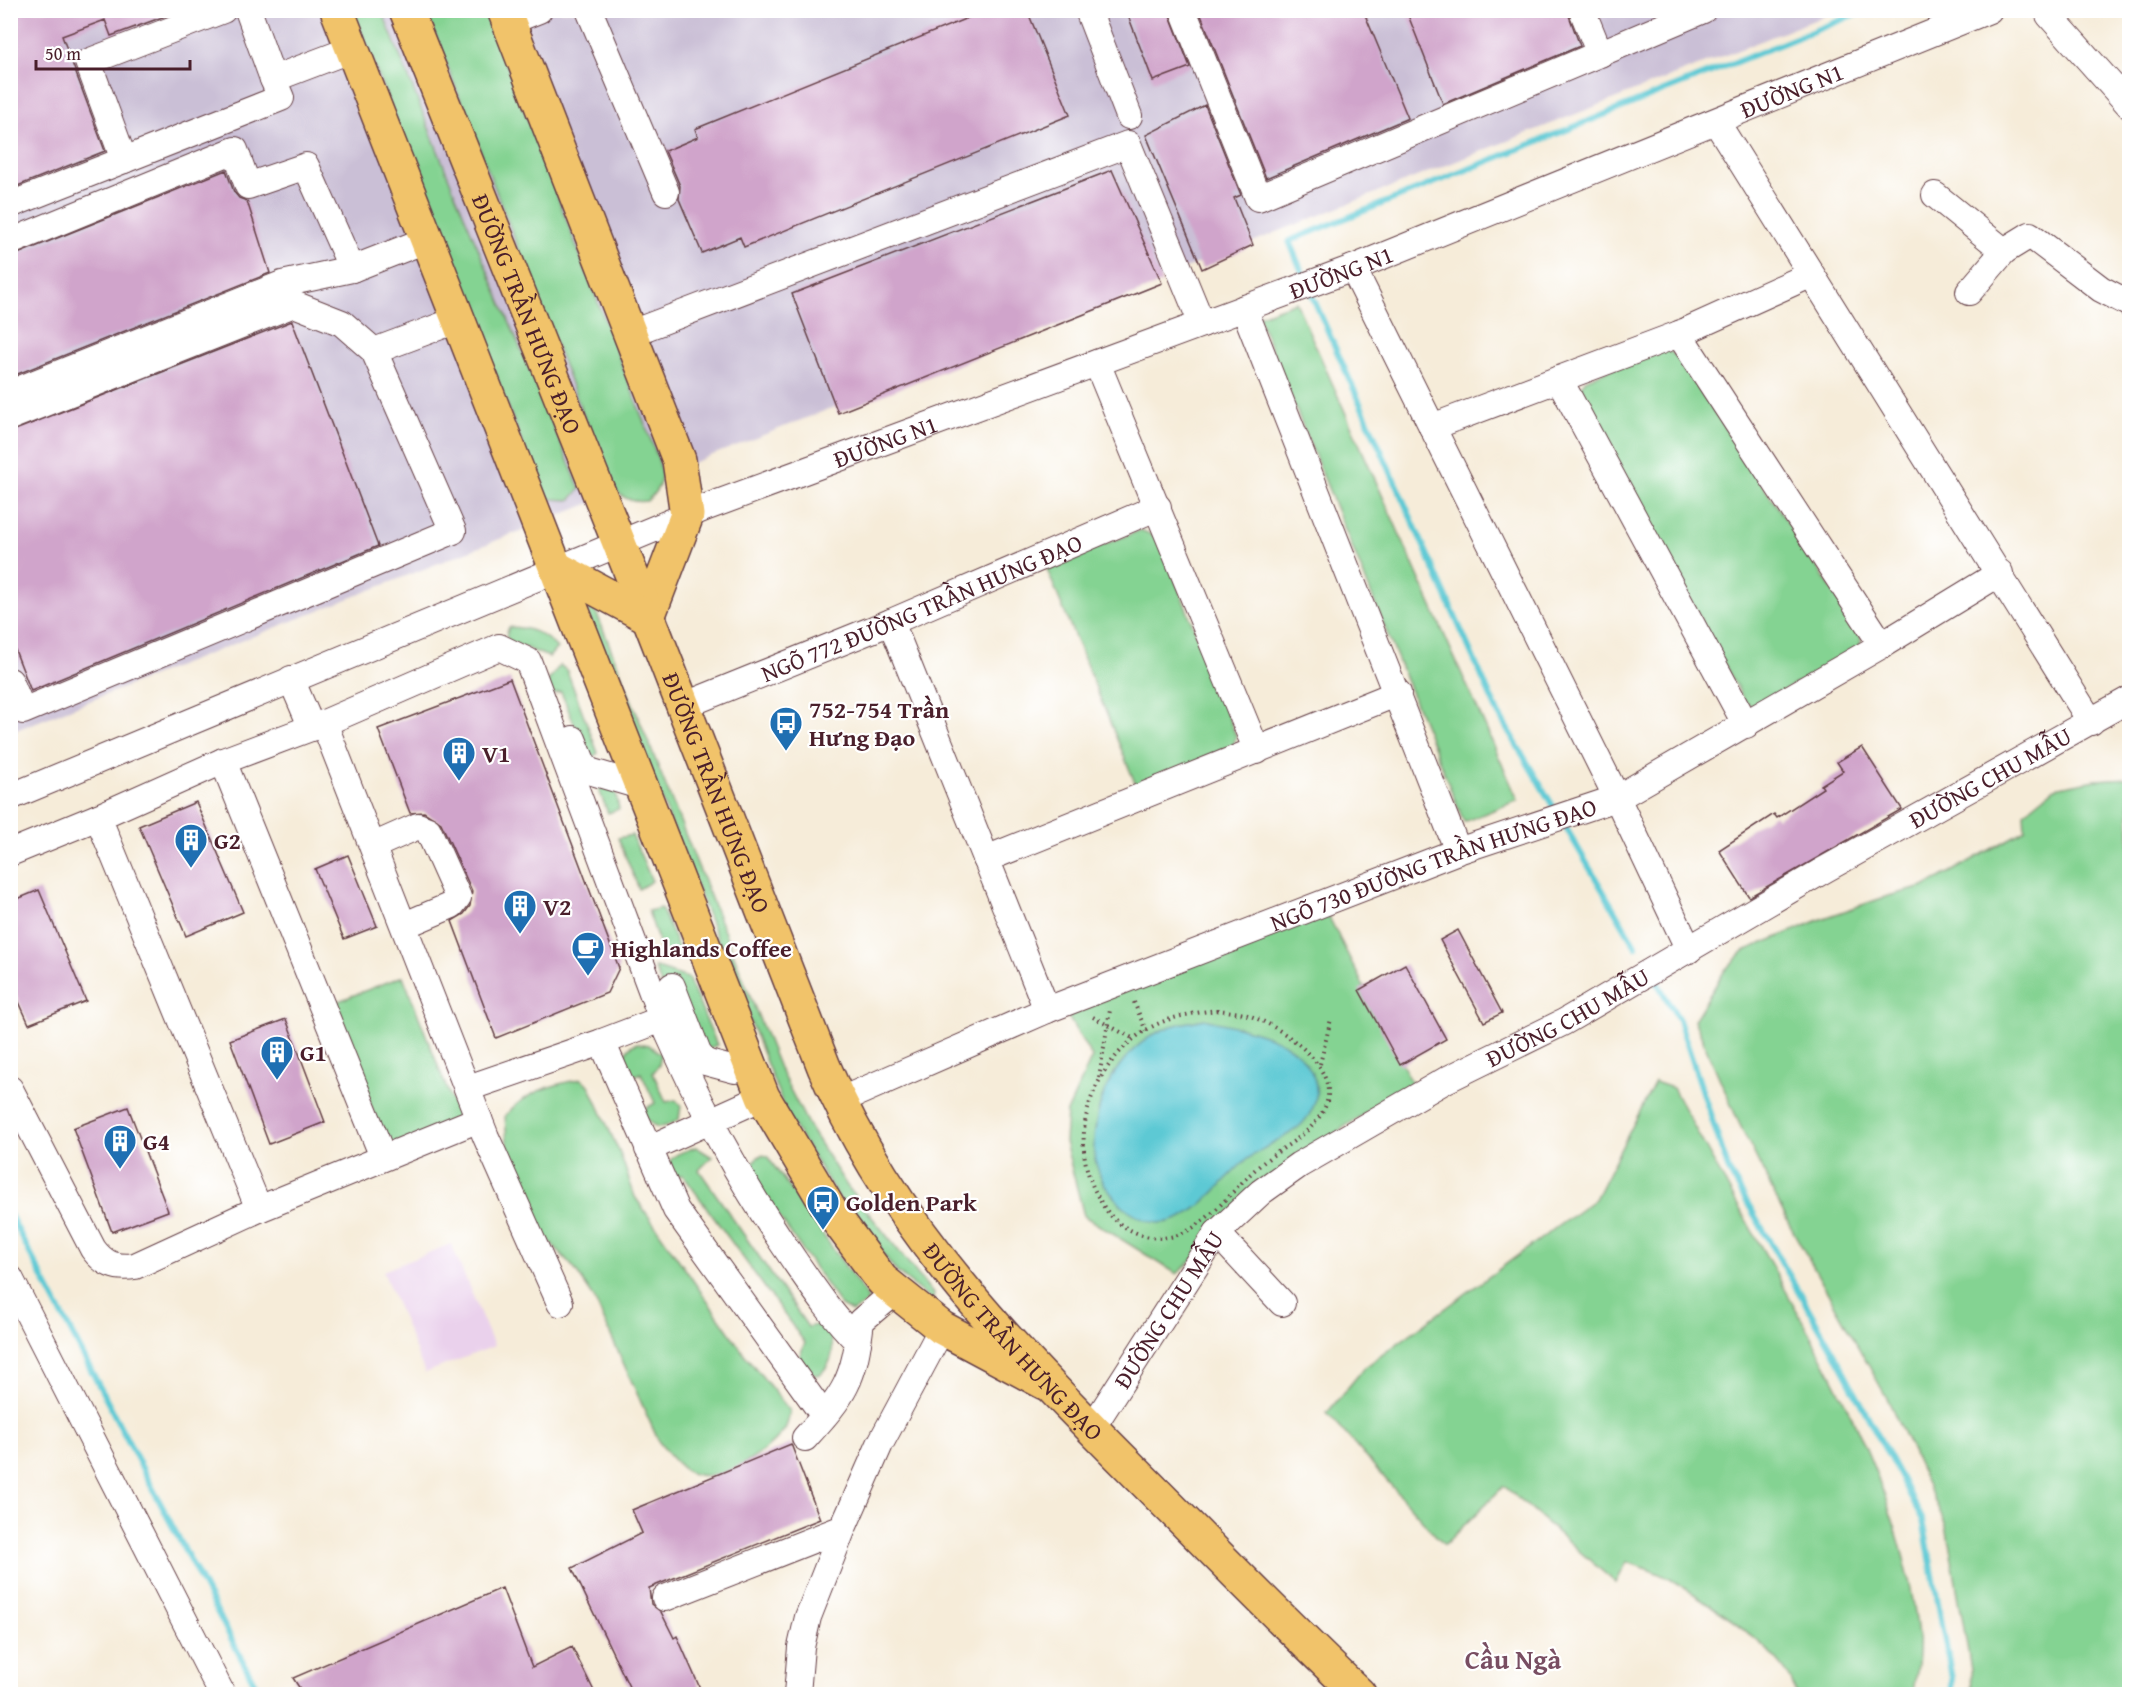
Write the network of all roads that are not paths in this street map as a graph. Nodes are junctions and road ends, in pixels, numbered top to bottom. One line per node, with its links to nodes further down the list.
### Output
1 (223, 10): 20 (street)
2 (248, 10): 16 (street)
3 (337, 10): 14 (main road)
4 (406, 10): 45 (main road, ĐƯỜNG TRẦN HƯNG ĐẠO)
5 (539, 10): 13 (street)
6 (589, 10): 21 (street)
7 (1088, 10): 18 (street)
8 (1183, 10): 15 (street)
9 (1582, 10): 15 (street)
10 (1703, 10): 15 (street)
11 (1989, 10): 19 (street, ĐƯỜNG N1)
12 (2048, 10): 17 (street)
13 (506, 16): 35 (main road)
14 (352, 49): 16 (street); 24 (main road)
15 (1600, 54)
16 (273, 79): 20 (street)
17 (2130, 106)
18 (1128, 117)
19 (1717, 123): 27 (street, ĐƯỜNG N1); 29 (street)
20 (124, 160): 23 (street)
21 (666, 192)
22 (1935, 195): 26 (street)
23 (10, 205)
24 (426, 240): 28 (street); 33 (main road)
25 (10, 242): 28 (street)
26 (2004, 251): 30 (street); 31 (street)
27 (1353, 268): 32 (street, ĐƯỜNG N1); 42 (street)
28 (352, 269): 40 (street)
29 (1810, 275): 36 (street); 47 (street)
30 (1969, 292)
31 (2130, 304)
32 (1244, 308): 34 (street, ĐƯỜNG N1); 53 (street)
33 (457, 320): 37 (street); 46 (main road)
34 (1202, 324): 35 (street); 38 (street, ĐƯỜNG N1)
35 (629, 334): 44 (main road)
36 (1679, 334): 39 (street); 50 (street)
37 (374, 351): 41 (street); 52 (street)
38 (1097, 363): 43 (street); 44 (street, ĐƯỜNG N1)
39 (1559, 379): 42 (street); 58 (street)
40 (10, 393)
41 (10, 417)
42 (1432, 426): 64 (street)
43 (1158, 507): 49 (street, NGÕ 772 ĐƯỜNG TRẦN HƯNG ĐẠO); 60 (street)
44 (687, 515): 45 (street, ĐƯỜNG N1); 48 (main road)
45 (618, 543): 46 (street, ĐƯỜNG N1); 48 (main road, ĐƯỜNG TRẦN HƯNG ĐẠO)
46 (557, 568): 48 (main road); 51 (street, ĐƯỜNG N1); 62 (main road)
47 (2000, 573): 50 (street, NGÕ 730 ĐƯỜNG TRẦN HƯNG ĐẠO); 57 (street)
48 (648, 617): 56 (main road, ĐƯỜNG TRẦN HƯNG ĐẠO)
49 (891, 622): 56 (street, NGÕ 772 ĐƯỜNG TRẦN HƯNG ĐẠO); 69 (street)
50 (1882, 645): 58 (street, NGÕ 730 ĐƯỜNG TRẦN HƯNG ĐẠO)
51 (291, 680): 59 (street); 63 (street, ĐƯỜNG N1)
52 (10, 681)
53 (1398, 693): 60 (street); 67 (street)
54 (556, 697): 62 (street)
55 (2130, 699): 57 (street, ĐƯỜNG CHU MẪU)
56 (683, 706): 80 (main road, ĐƯỜNG TRẦN HƯNG ĐẠO)
57 (2091, 722): 71 (street, ĐƯỜNG CHU MẪU)
58 (1746, 725): 64 (street, NGÕ 730 ĐƯỜNG TRẦN HƯNG ĐẠO)
59 (318, 726): 61 (street); 66 (street); 74 (street)
60 (1257, 751): 69 (street)
61 (223, 761): 65 (street); 84 (street)
62 (640, 786): 76 (main road)
63 (10, 797)
64 (1608, 801): 67 (street, NGÕ 730 ĐƯỜNG TRẦN HƯNG ĐẠO); 71 (street)
65 (98, 818): 68 (street); 85 (street)
66 (373, 846): 70 (street); 70 (street)
67 (1458, 851): 73 (street, NGÕ 730 ĐƯỜNG TRẦN HƯNG ĐẠO)
68 (10, 853)
69 (986, 859): 73 (street)
70 (405, 925): 77 (street)
71 (1689, 950): 86 (street, ĐƯỜNG CHU MẪU)
72 (672, 986): 76 (street)
73 (1047, 1010): 80 (street, NGÕ 730 ĐƯỜNG TRẦN HƯNG ĐẠO)
74 (662, 1019): 75 (street); 82 (street)
75 (602, 1042): 77 (street); 83 (street)
76 (749, 1062): 79 (main road)
77 (468, 1088): 81 (street)
78 (10, 1089): 85 (street)
79 (762, 1097): 82 (street); 88 (main road)
80 (840, 1101): 93 (main road, ĐƯỜNG TRẦN HƯNG ĐẠO)
81 (479, 1119): 84 (street); 89 (street)
82 (708, 1122): 83 (street); 92 (street)
83 (648, 1149): 94 (street)
84 (382, 1157): 85 (street)
85 (259, 1209)
86 (1217, 1233): 90 (street); 95 (street, ĐƯỜNG CHU MẪU)
87 (10, 1278): 99 (street)
88 (896, 1291): 91 (main road); 92 (street)
89 (560, 1303)
90 (1282, 1303)
91 (942, 1328): 93 (main road); 97 (street)
92 (858, 1342): 94 (street)
93 (1050, 1385): 95 (main road, ĐƯỜNG TRẦN HƯNG ĐẠO)
94 (824, 1416): 96 (street)
95 (1092, 1428): 101 (main road, ĐƯỜNG TRẦN HƯNG ĐẠO)
96 (805, 1438)
97 (843, 1528): 98 (street); 100 (street)
98 (665, 1598)
99 (222, 1695)
100 (797, 1695)
101 (1359, 1695)

